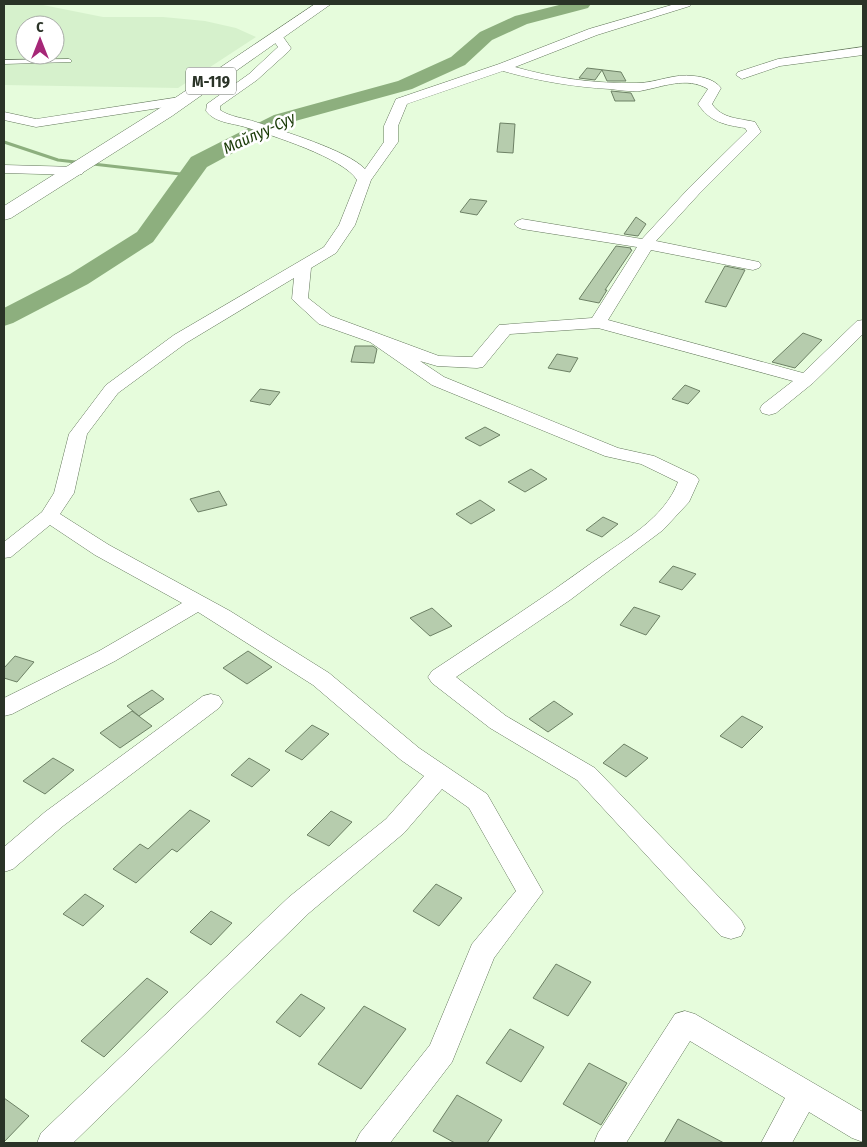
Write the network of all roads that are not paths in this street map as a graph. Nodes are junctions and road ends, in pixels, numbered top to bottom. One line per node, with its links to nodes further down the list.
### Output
1 (324, 4): 3 (main road, М-119)
2 (686, 4): 7 (street)
3 (277, 37): 9 (main road, М-119); 13 (street)
4 (863, 51): 8 (street)
5 (68, 61): 6 (lane)
6 (4, 62)
7 (503, 67): 13 (street); 16 (street)
8 (742, 75)
9 (180, 102): 10 (street); 11 (main road, М-119)
10 (4, 116)
11 (86, 165): 12 (street); 14 (main road, М-119)
12 (4, 169)
13 (364, 180): 18 (street)
14 (4, 214)
15 (522, 224): 16 (street)
16 (646, 244): 17 (street); 19 (street)
17 (753, 264)
18 (303, 266): 21 (street); 24 (street)
19 (598, 323): 21 (street); 22 (street)
20 (863, 325): 22 (street)
21 (376, 339): 31 (street)
22 (807, 379): 23 (street)
23 (770, 409)
24 (49, 516): 25 (street); 26 (street)
25 (4, 552)
26 (198, 604): 28 (street); 29 (street)
27 (211, 702): 30 (street)
28 (4, 708)
29 (440, 774): 34 (street); 35 (street)
30 (4, 862)
31 (731, 928)
32 (804, 1093): 33 (street); 36 (street); 37 (street)
33 (863, 1128)
34 (52, 1143)
35 (371, 1143)
36 (609, 1143)
37 (776, 1143)

